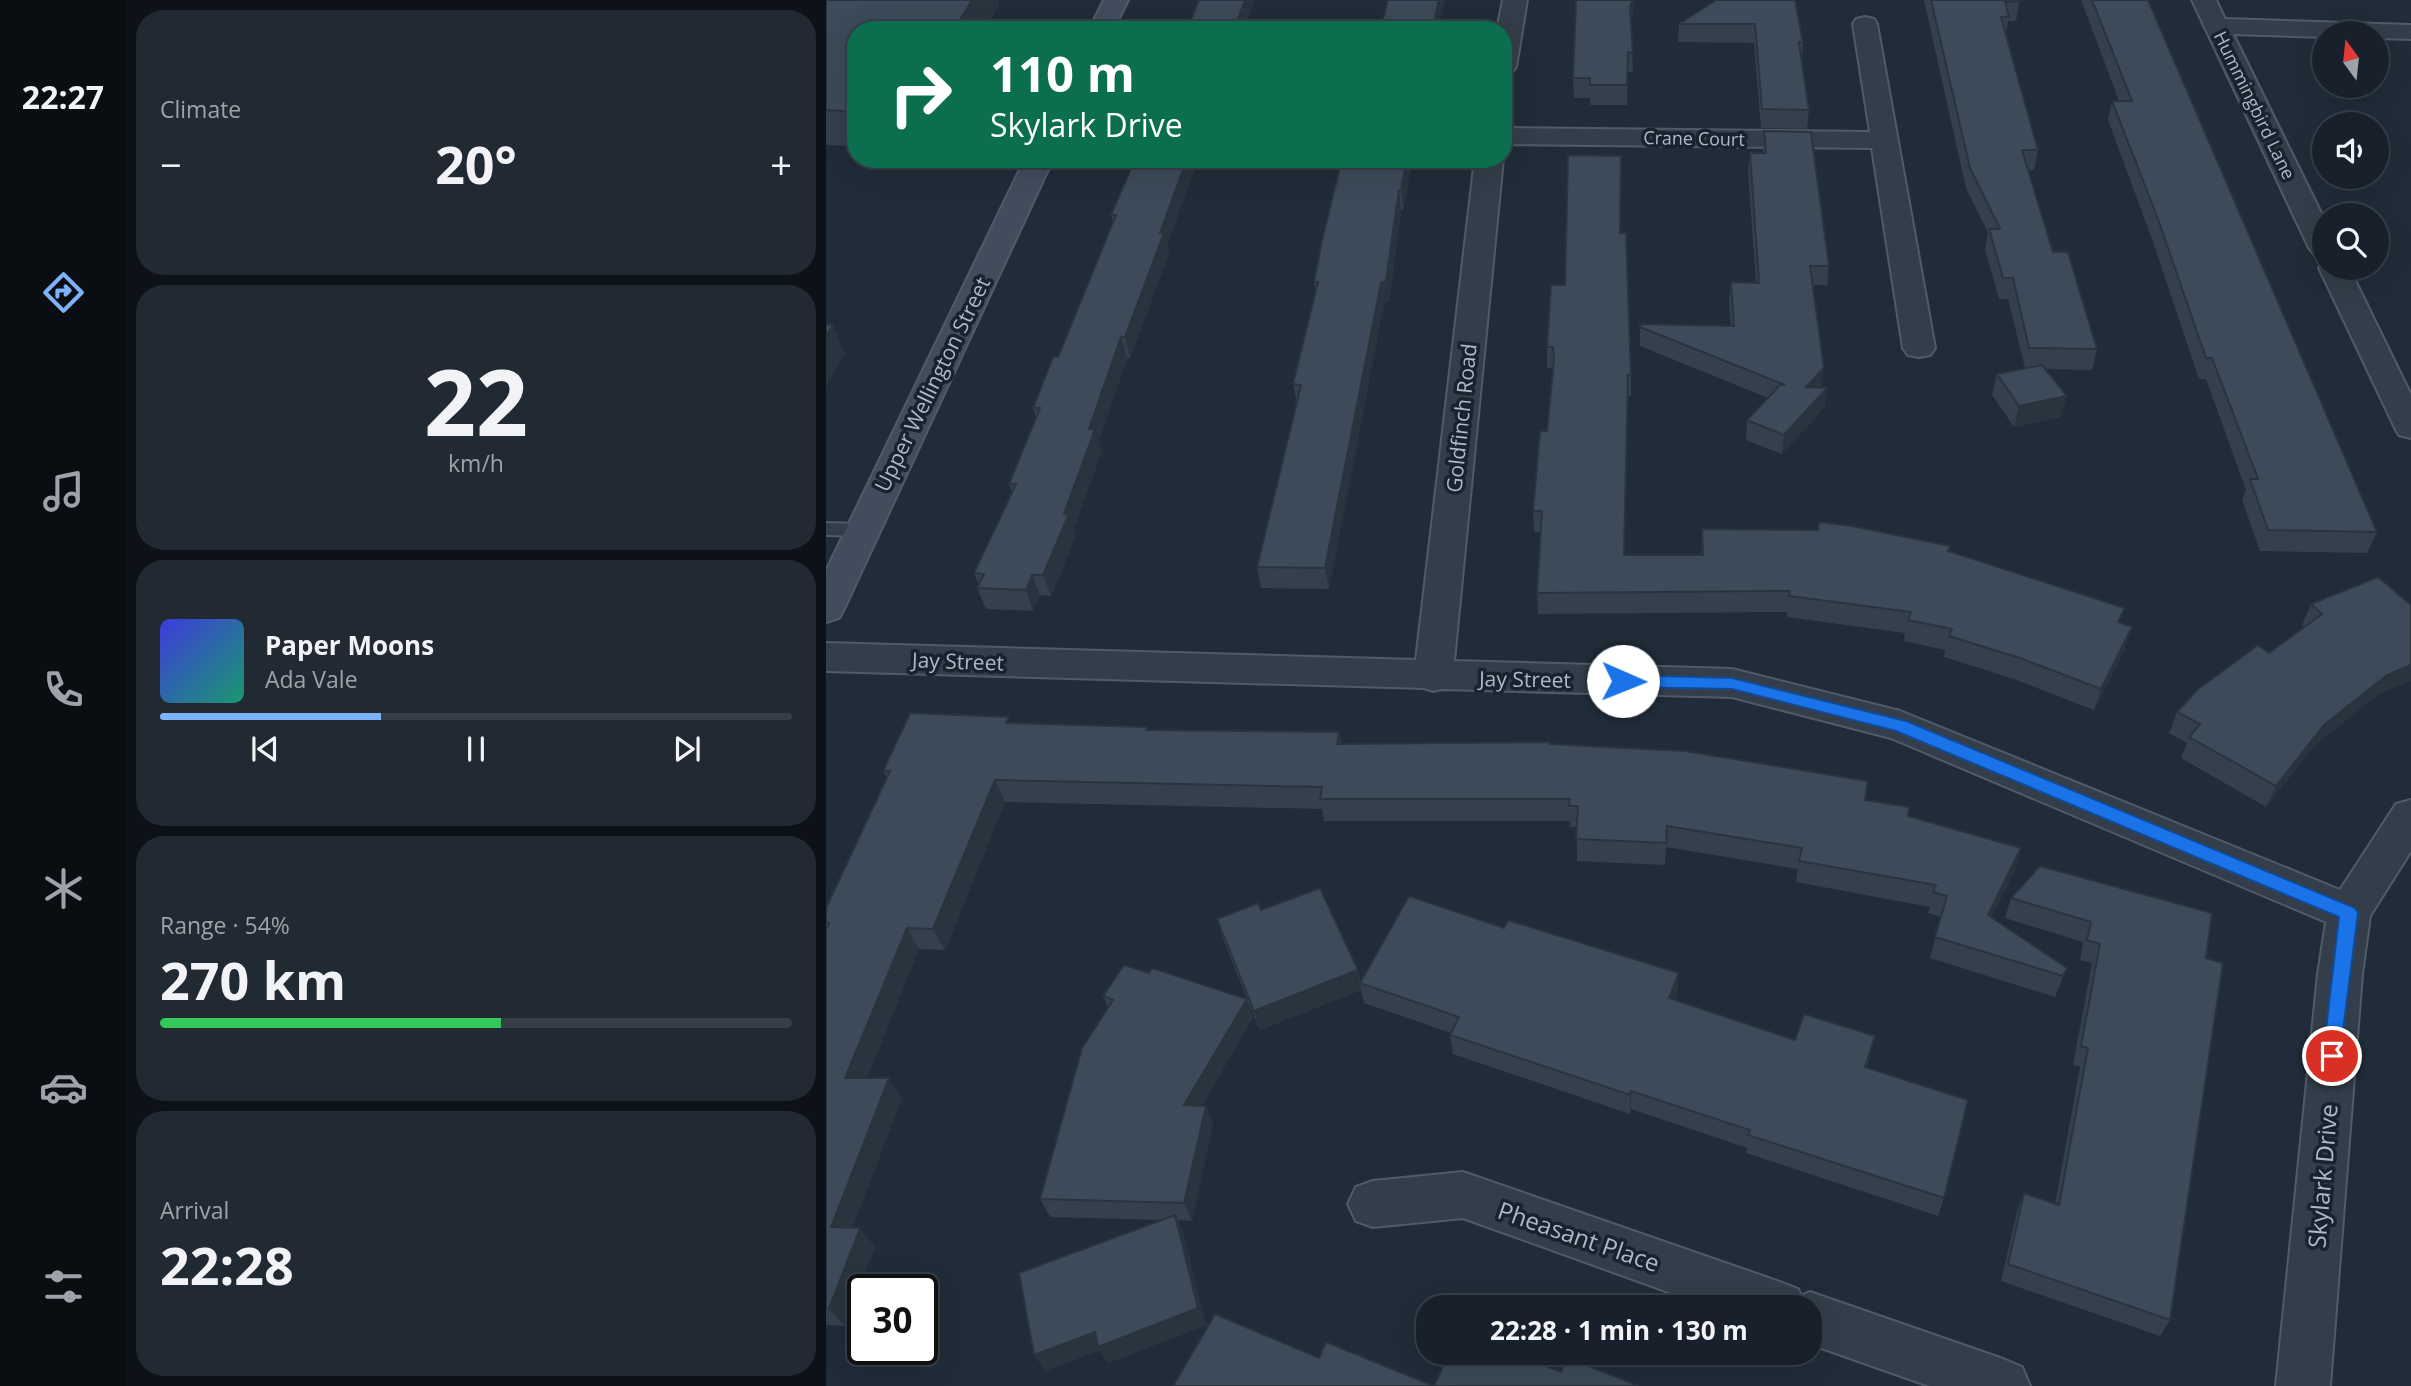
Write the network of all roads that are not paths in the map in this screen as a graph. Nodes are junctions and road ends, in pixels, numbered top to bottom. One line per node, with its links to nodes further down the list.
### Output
1 (1115, 0): 4 (main road)
2 (1514, 0): 5 (street)
3 (2204, 0): 7 (street, Hummingbird Lane)
4 (1105, 21)
5 (1511, 21)
6 (1865, 24): 10 (street)
7 (2216, 26): 8 (street); 13 (street, Hummingbird Lane)
8 (2411, 32)
9 (1512, 136): 10 (street, Crane Court)
10 (1885, 140): 15 (street)
11 (1035, 168): 18 (main road, Upper Wellington Street)
12 (1488, 168): 21 (street, Goldfinch Road)
13 (2312, 223)
14 (2340, 280): 16 (street)
15 (1919, 348)
16 (2411, 428)
17 (826, 529): 18 (lane)
18 (861, 530): 19 (main road, Upper Wellington Street)
19 (826, 609)
20 (826, 657): 21 (street, Jay Street)
21 (1433, 677): 23 (street, Jay Street)
22 (2411, 816): 23 (street, Skylark Drive)
23 (2349, 913): 28 (street, Skylark Drive)
24 (1373, 1204): 25 (street, Pheasant Place)
25 (1746, 1295)
26 (1822, 1322): 27 (street)
27 (2003, 1386)
28 (2303, 1386)

